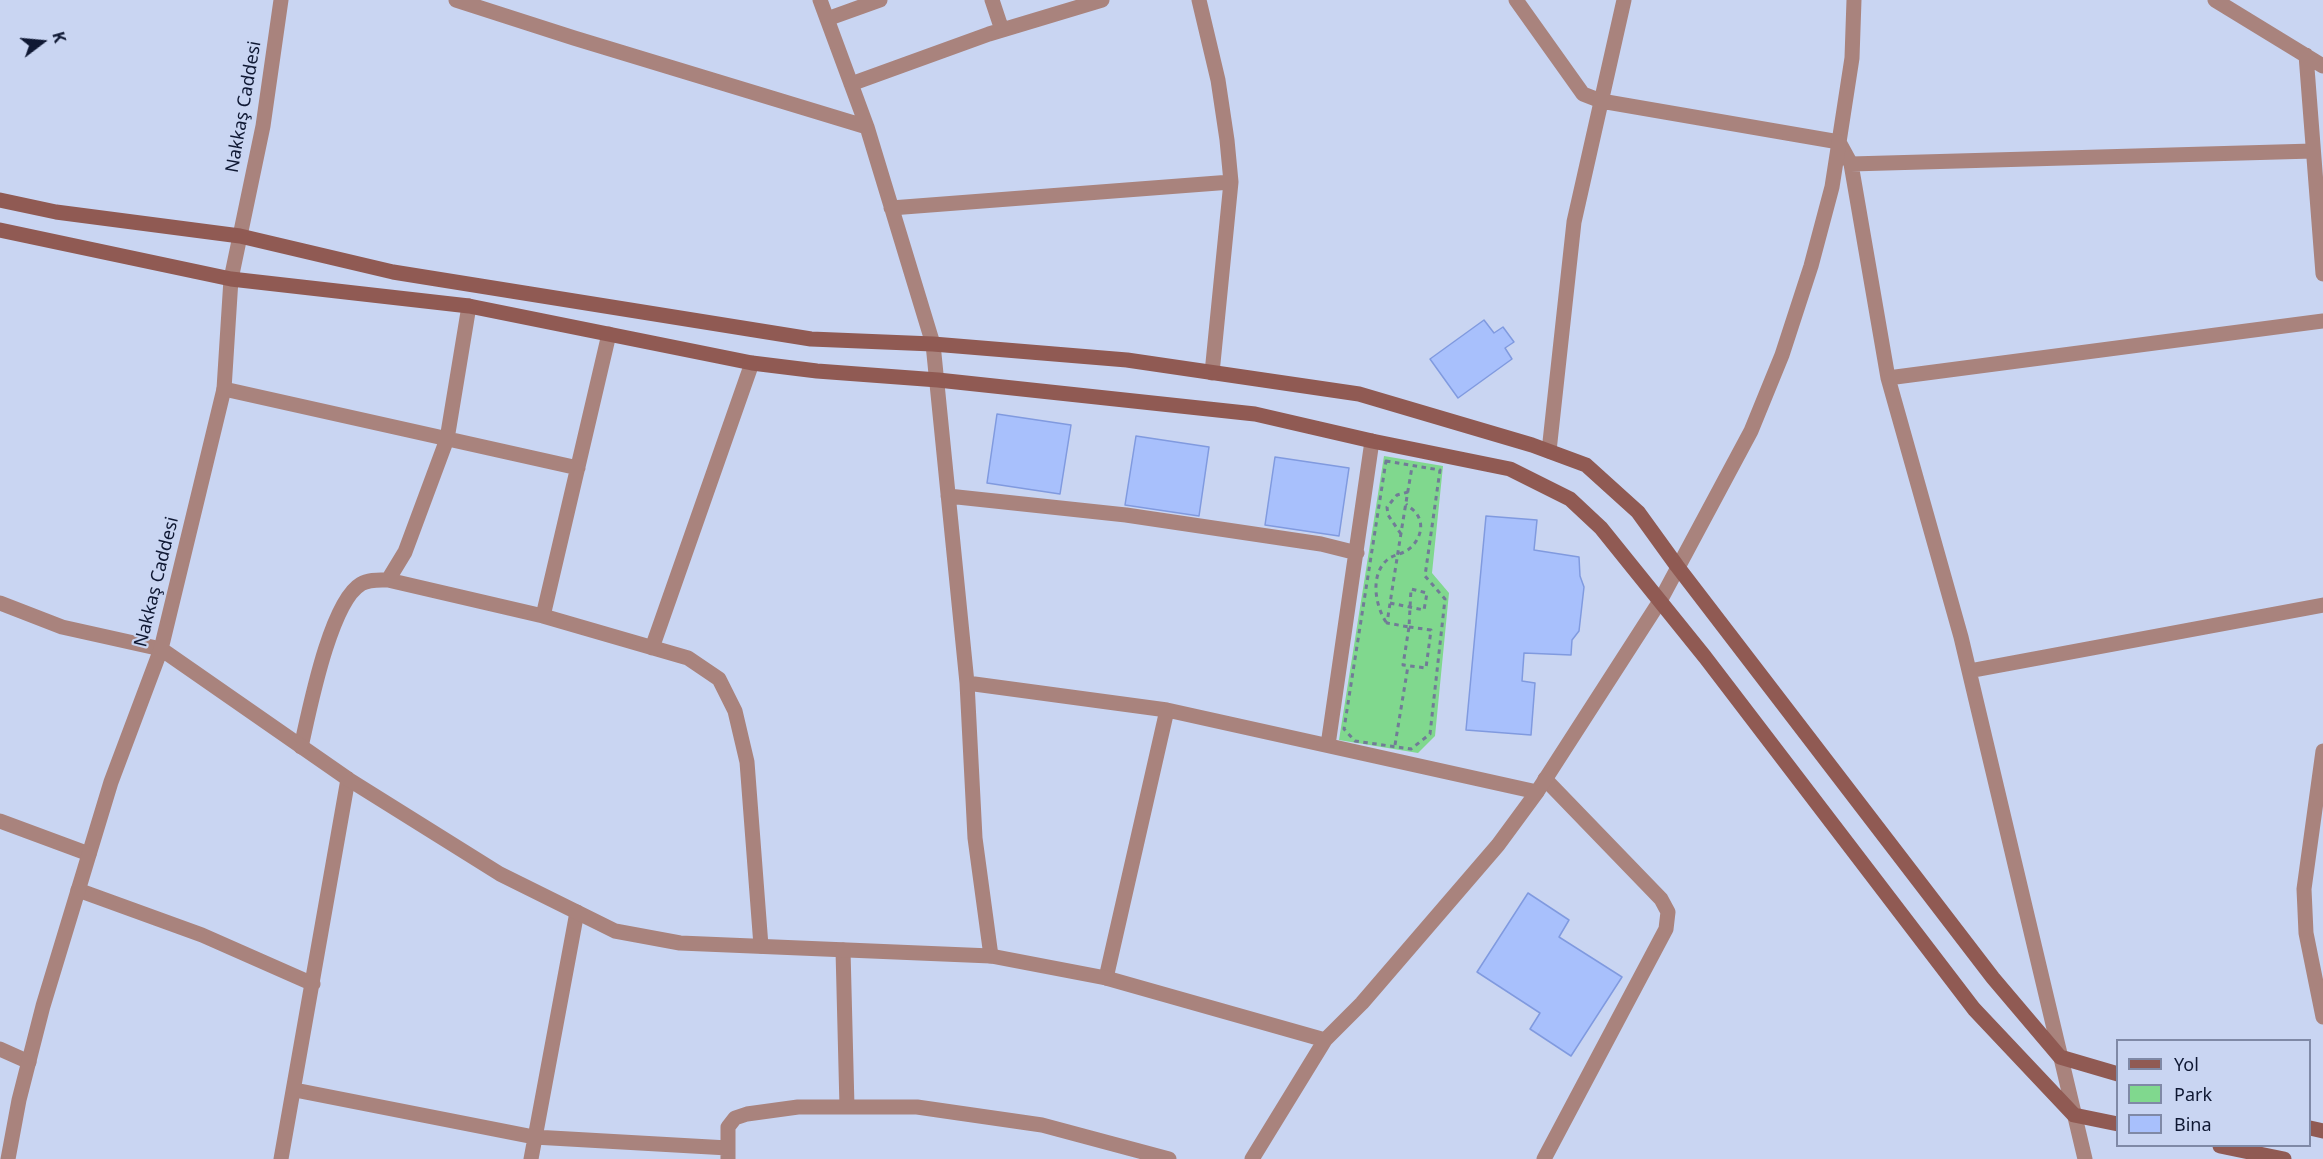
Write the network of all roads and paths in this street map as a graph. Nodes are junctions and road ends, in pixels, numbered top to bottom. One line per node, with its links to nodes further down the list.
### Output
1 (281, 0): 26 (street, Nakkaş Caddesi)
2 (456, 0): 18 (street)
3 (820, 0): 12 (street)
4 (880, 0): 12 (street)
5 (992, 0): 13 (street)
6 (1102, 0): 13 (street)
7 (1199, 0): 22 (street)
8 (1516, 0): 17 (street)
9 (1624, 0): 17 (street)
10 (1854, 0): 19 (street)
11 (2215, 0): 14 (street)
12 (827, 19): 16 (street)
13 (1002, 30): 16 (street)
14 (2306, 55): 15 (street); 20 (street)
15 (2323, 66)
16 (851, 84): 18 (street)
17 (1601, 101): 19 (street); 40 (street)
18 (867, 127): 24 (street)
19 (1839, 142): 21 (street); 49 (street)
20 (2313, 151): 21 (street); 27 (street)
21 (1851, 164): 35 (street)
22 (1231, 182): 24 (street); 34 (street)
23 (0, 200): 26 (main road)
24 (891, 208): 32 (street)
25 (0, 230): 28 (main road)
26 (240, 236): 28 (street, Nakkaş Caddesi); 32 (main road)
27 (2323, 274)
28 (231, 279): 29 (main road); 37 (street, Nakkaş Caddesi)
29 (469, 306): 31 (main road); 38 (street)
30 (2323, 321): 35 (street)
31 (609, 334): 33 (main road); 42 (street)
32 (933, 344): 34 (main road); 36 (street)
33 (752, 363): 36 (main road); 60 (street)
34 (1212, 372): 40 (main road)
35 (1888, 378): 62 (street)
36 (938, 380): 39 (main road); 44 (street)
37 (224, 389): 38 (street); 59 (street, Nakkaş Caddesi)
38 (447, 439): 42 (street); 50 (street)
39 (1372, 441): 47 (street); 51 (main road)
40 (1549, 451): 49 (main road)
41 (1412, 465): 43 (path); 67 (path); 67 (path)
42 (578, 468): 56 (street)
43 (1408, 492): 45 (path); 46 (path)
44 (948, 496): 47 (street); 63 (street)
45 (1406, 504): 46 (path); 48 (path)
46 (1401, 534): 48 (path)
47 (1357, 553): 65 (street)
48 (1398, 555): 53 (path); 57 (path)
49 (1677, 566): 51 (street); 84 (main road)
50 (388, 580): 56 (street); 66 (street)
51 (1660, 601): 70 (street); 89 (main road)
52 (0, 603): 59 (street)
53 (1390, 603): 55 (path); 57 (path)
54 (2323, 605): 62 (street)
55 (1409, 608): 55 (path); 58 (path)
56 (543, 616): 60 (street)
57 (1387, 623): 58 (path)
58 (1408, 627): 61 (path); 61 (path)
59 (161, 648): 66 (street); 73 (street, Nakkaş Caddesi)
60 (652, 648): 76 (street)
61 (1408, 666): 67 (path)
62 (1969, 671): 84 (street)
63 (967, 683): 64 (street); 78 (street)
64 (1167, 710): 65 (street); 79 (street)
65 (1328, 746): 71 (street)
66 (301, 747): 69 (street)
67 (1395, 747)
68 (2323, 750): 81 (street)
69 (348, 779): 75 (street); 80 (street)
70 (1545, 779): 71 (street); 99 (street)
71 (1537, 792): 82 (street)
72 (0, 821): 73 (street)
73 (89, 854): 74 (street, Nakkaş Caddesi)
74 (78, 890): 80 (street); 85 (street, Nakkaş Caddesi)
75 (577, 912): 76 (street); 91 (street)
76 (762, 946): 77 (street)
77 (843, 950): 78 (street); 88 (street)
78 (991, 956): 79 (street)
79 (1106, 978): 82 (street)
80 (313, 984): 87 (street)
81 (2323, 1017)
82 (1325, 1040): 98 (street)
83 (0, 1049): 85 (street)
84 (2060, 1057): 86 (main road); 89 (street)
85 (29, 1062): 94 (street, Nakkaş Caddesi)
86 (2116, 1073)
87 (295, 1090): 91 (street); 95 (street)
88 (847, 1107): 93 (street); 97 (street)
89 (2073, 1115): 90 (main road); 100 (street)
90 (2116, 1124)
91 (534, 1137): 93 (street); 96 (street)
92 (2225, 1147): 101 (main road)
93 (728, 1154)
94 (8, 1159)
95 (281, 1159)
96 (531, 1159)
97 (1169, 1159)
98 (1252, 1159)
99 (1544, 1159)
100 (2085, 1159)
101 (2284, 1159)

